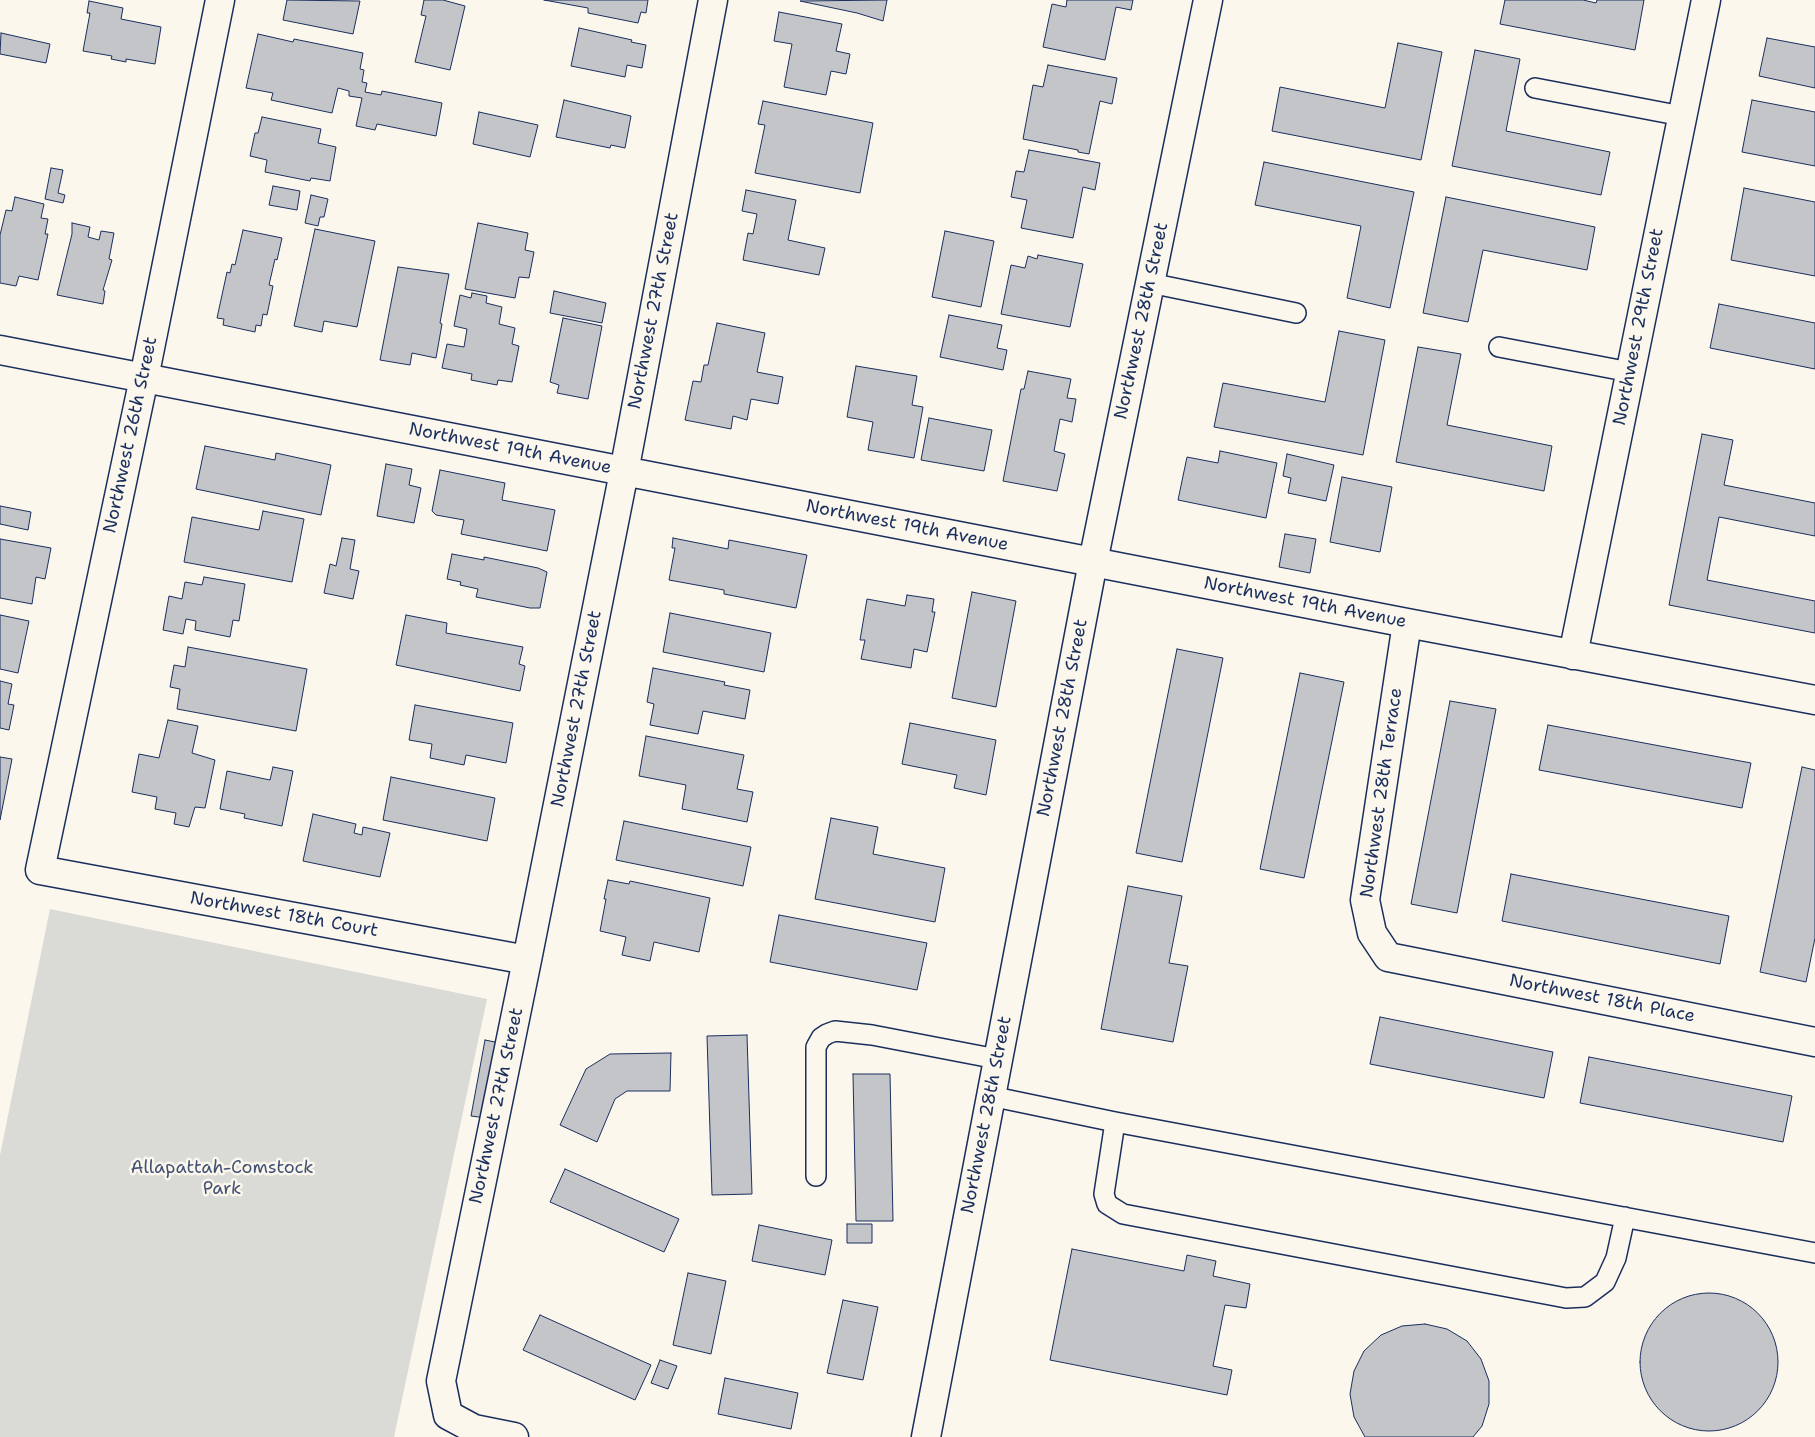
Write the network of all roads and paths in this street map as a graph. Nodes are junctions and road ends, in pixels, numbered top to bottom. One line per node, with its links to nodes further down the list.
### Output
1 (220, 0): 12 (street, Northwest 26th Street)
2 (713, 0): 13 (street, Northwest 27th Street)
3 (1208, 0): 7 (street, Northwest 28th Street)
4 (1706, 0): 6 (street, Northwest 29th Street)
5 (1535, 88): 6 (lane)
6 (1682, 116): 11 (street, Northwest 29th Street)
7 (1150, 283): 8 (lane); 14 (street, Northwest 28th Street)
8 (1296, 313)
9 (1499, 347): 11 (lane)
10 (0, 350): 12 (street, Northwest 19th Avenue)
11 (1630, 372): 16 (street, Northwest 29th Street)
12 (144, 378): 13 (street, Northwest 19th Avenue); 18 (street, Northwest 26th Street)
13 (624, 472): 14 (street, Northwest 19th Avenue); 20 (street, Northwest 27th Street)
14 (1092, 562): 15 (street, Northwest 19th Avenue); 22 (street, Northwest 28th Street)
15 (1407, 624): 16 (street, Northwest 19th Avenue); 19 (street, Northwest 28th Terrace)
16 (1573, 655): 17 (street, Northwest 19th Avenue)
17 (1815, 700)
18 (40, 870): 20 (street, Northwest 18th Court)
19 (1388, 957): 21 (street, Northwest 18th Place)
20 (528, 960): 28 (street, Northwest 27th Street)
21 (1815, 1042)
22 (997, 1058): 23 (street, Northwest 28th Street); 25 (lane)
23 (990, 1096): 24 (lane); 29 (street, Northwest 28th Street)
24 (1115, 1122): 26 (lane); 26 (lane)
25 (816, 1176)
26 (1625, 1217): 27 (lane)
27 (1815, 1253)
28 (514, 1437)
29 (926, 1437)

